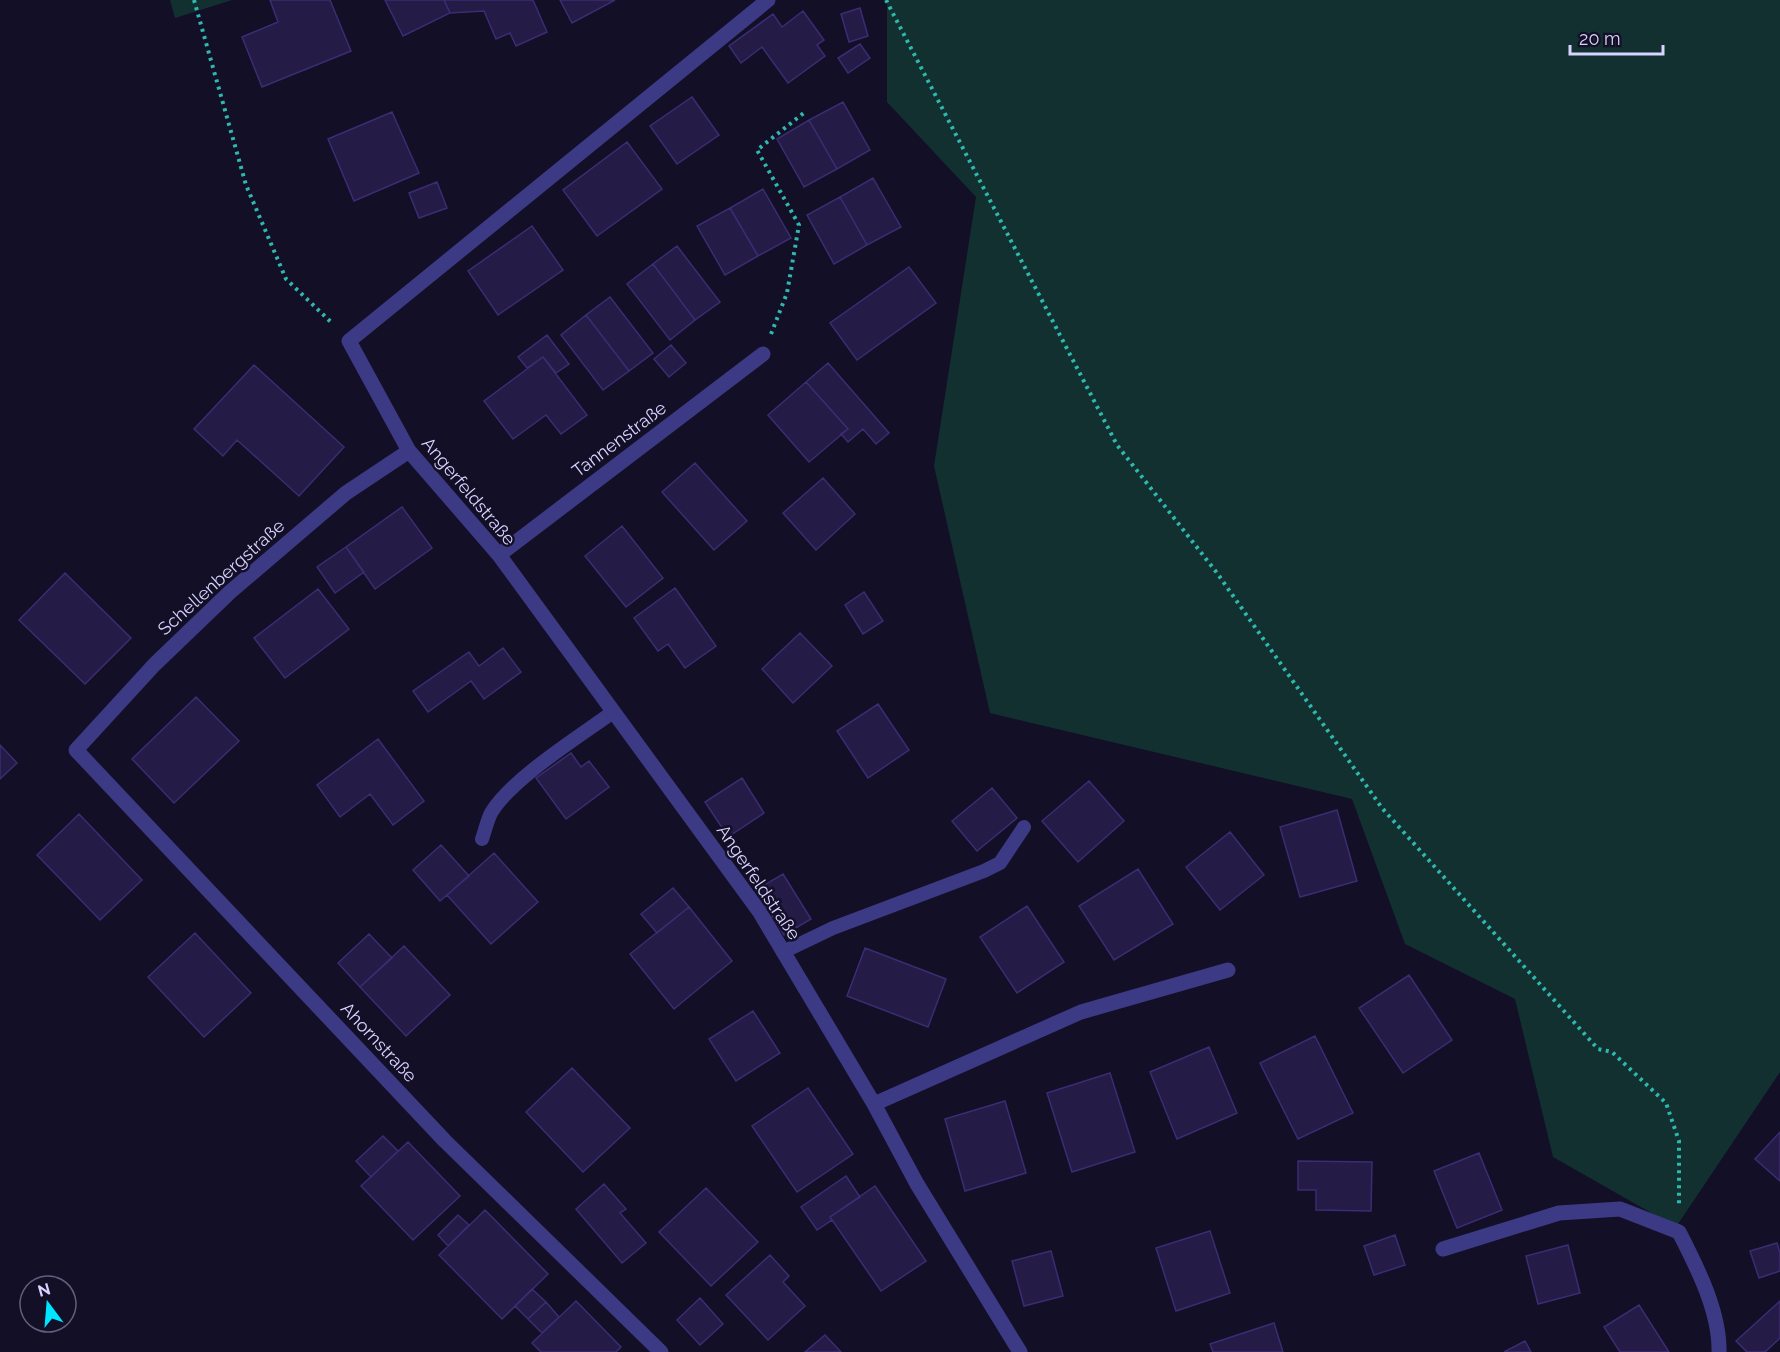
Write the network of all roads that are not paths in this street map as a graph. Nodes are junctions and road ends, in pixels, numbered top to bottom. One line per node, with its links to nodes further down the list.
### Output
1 (768, 0): 3 (street, Angerfeldstraße)
2 (763, 354): 4 (street, Tannenstraße)
3 (409, 451): 4 (street, Angerfeldstraße); 6 (street, Schellenbergstraße)
4 (499, 555): 5 (street, Angerfeldstraße)
5 (613, 712): 8 (lane); 9 (street, Angerfeldstraße)
6 (76, 750): 13 (street, Ahornstraße)
7 (1024, 827): 9 (lane)
8 (482, 839)
9 (783, 952): 11 (street, Angerfeldstraße)
10 (1228, 970): 11 (street)
11 (874, 1104): 14 (street, Angerfeldstraße)
12 (1443, 1249): 15 (street)
13 (661, 1352)
14 (1020, 1352)
15 (1719, 1352)

